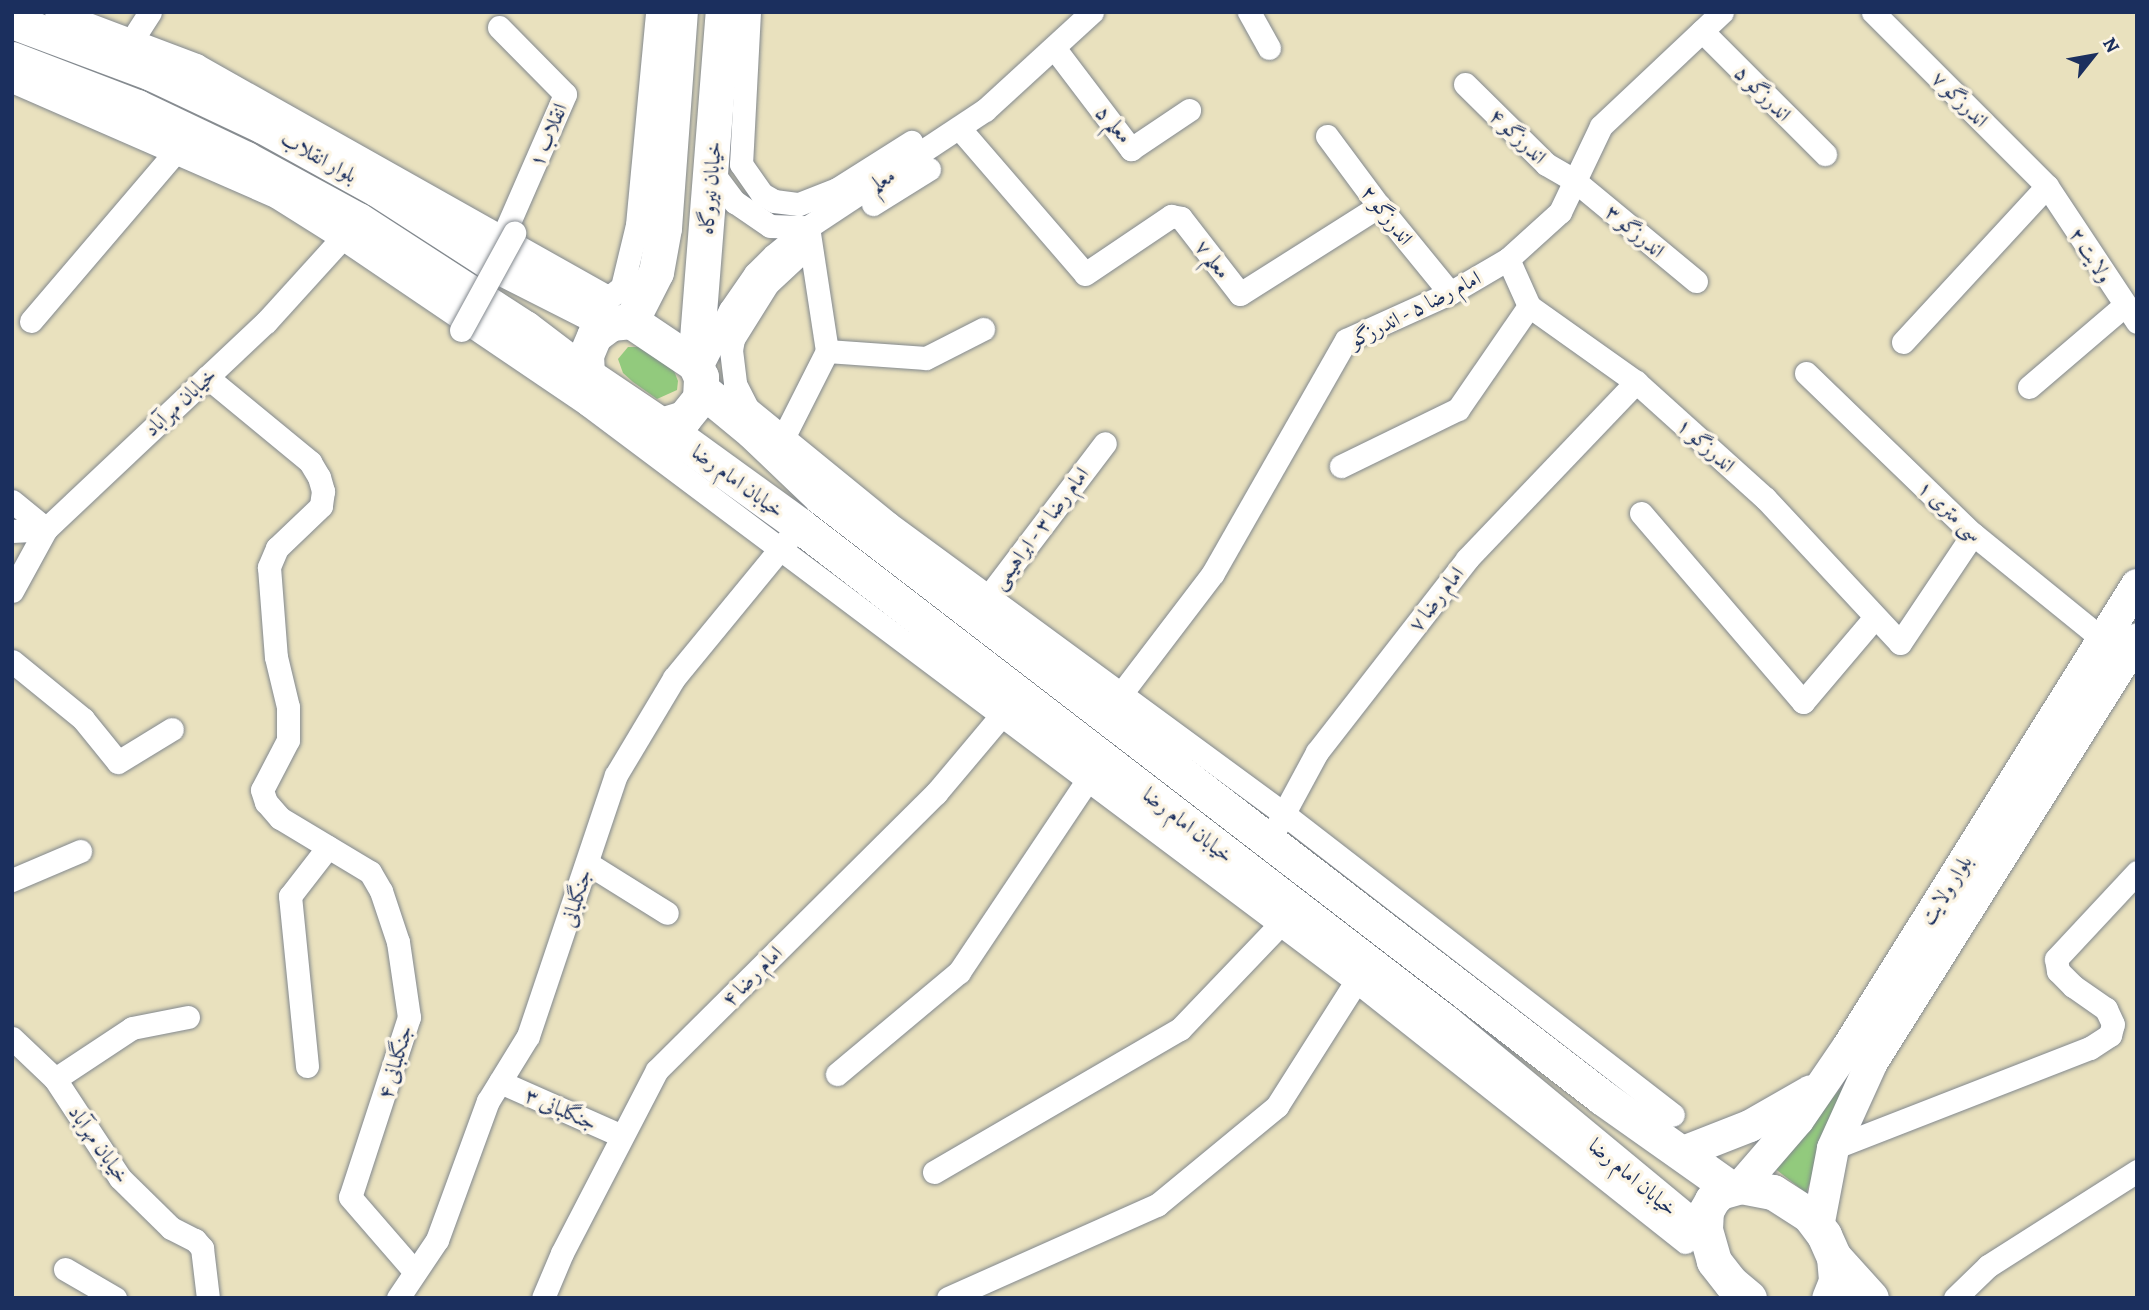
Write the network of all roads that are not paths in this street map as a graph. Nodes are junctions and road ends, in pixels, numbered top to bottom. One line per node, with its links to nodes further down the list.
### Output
1 (56, 12): 16 (street)
2 (150, 12): 16 (street)
3 (657, 12): 35 (street)
4 (680, 12): 31 (main road, خیابان نیروگاه)
5 (723, 12): 27 (main road, خیابان نیروگاه)
6 (749, 12): 23 (street)
7 (1092, 12): 15 (street, معلم)
8 (1249, 12): 14 (street)
9 (1722, 12): 13 (street, امام رضا ۵ - اندرزگو)
10 (1873, 12): 29 (street, اندرزگو ۷)
11 (12, 21): 16 (main road, بلوار انقلاب)
12 (499, 27): 35 (street, انقلاب ۱)
13 (1702, 31): 25 (street, اندرزگو ۵); 28 (street, امام رضا ۵ - اندرزگو)
14 (1269, 48)
15 (1055, 49): 20 (street, معلم ۵); 21 (street, معلم)
16 (125, 50): 35 (main road, بلوار انقلاب)
17 (12, 59): 24 (main road, بلوار انقلاب)
18 (12, 81): 24 (street)
19 (1465, 84): 28 (street, اندرزگو ۴)
20 (1189, 110)
21 (960, 129): 30 (street, معلم ۷); 34 (street, معلم)
22 (1328, 136): 30 (street, اندرزگو ۲)
23 (911, 142)
24 (183, 143): 32 (main road, بلوار انقلاب); 43 (street)
25 (1825, 154)
26 (929, 169): 34 (street)
27 (712, 172): 33 (main road, خیابان نیروگاه); 34 (street)
28 (1575, 181): 37 (street, امام رضا ۵ - اندرزگو); 38 (street, اندرزگو ۳)
29 (2047, 186): 42 (street, ولایت ۲); 48 (street)
30 (1379, 206): 40 (street, اندرزگو ۲)
31 (664, 228): 33 (main road); 44 (main road, خیابان نیروگاه)
32 (350, 229): 45 (main road, بلوار انقلاب); 53 (street, خیابان مهرآباد); 66 (street)
33 (706, 231): 52 (main road, خیابان نیروگاه)
34 (816, 231): 49 (street); 52 (street, معلم)
35 (503, 244): 39 (main road, بلوار انقلاب); 47 (street, bridge)
36 (795, 258): 58 (street)
37 (1508, 259): 40 (street, امام رضا ۵ - اندرزگو); 41 (street)
38 (1696, 281)
39 (547, 291): 44 (main road, بلوار انقلاب); 45 (main road)
40 (1450, 293): 75 (street, امام رضا ۵ - اندرزگو)
41 (1529, 306): 54 (street, اندرزگو ۱); 59 (street)
42 (2131, 314): 55 (street)
43 (31, 321)
44 (621, 322): 51 (main road, خیابان نیروگاه); 52 (main road, بلوار انقلاب)
45 (525, 328): 51 (main road, بلوار انقلاب)
46 (983, 329): 49 (street)
47 (461, 330)
48 (1903, 342)
49 (827, 351): 58 (street)
50 (1806, 373): 65 (street, سی متری ۱)
51 (587, 375): 56 (main road, خیابان امام رضا)
52 (699, 375): 56 (main road); 58 (main road, خیابان امام رضا)
53 (207, 377): 63 (street, خیابان مهرآباد); 79 (street, جنگلبانی ۴)
54 (1636, 382): 70 (street, اندرزگو ۱); 78 (street, امام رضا ۷)
55 (2029, 387)
56 (660, 425): 60 (main road, خیابان امام رضا)
57 (1105, 443): 69 (street, امام رضا ۳ - ابراهیمی)
58 (776, 446): 60 (main road); 69 (main road, خیابان امام رضا)
59 (1341, 466)
60 (745, 485): 66 (main road, خیابان امام رضا)
61 (12, 501): 63 (street)
62 (1641, 513): 70 (street)
63 (46, 529): 64 (street); 68 (street, خیابان مهرآباد)
64 (12, 531)
65 (1973, 534): 70 (street, اندرزگو ۱); 71 (street, سی متری ۱)
66 (790, 537): 74 (main road, خیابان امام رضا); 81 (street, جنگلبانی)
67 (2137, 584): 71 (main road, بلوار ولایت)
68 (12, 591)
69 (981, 606): 75 (main road, خیابان امام رضا)
70 (1875, 617)
71 (2102, 639): 89 (main road, بلوار ولایت)
72 (2137, 639): 89 (main road, بلوار ولایت)
73 (12, 661): 76 (street)
74 (1010, 704): 77 (main road, خیابان امام رضا); 97 (street, امام رضا ۴)
75 (1112, 705): 78 (main road, خیابان امام رضا)
76 (172, 729)
77 (1095, 769): 85 (main road, خیابان امام رضا); 91 (street)
78 (1276, 828): 95 (main road, خیابان امام رضا); 96 (street)
79 (328, 847): 90 (street); 107 (street, جنگلبانی ۴)
80 (80, 851): 83 (street)
81 (587, 863): 84 (street); 93 (street, جنگلبانی)
82 (2137, 872): 98 (street)
83 (12, 880)
84 (667, 913)
85 (1289, 916): 86 (main road, خیابان امام رضا); 101 (street)
86 (1362, 972): 103 (main road, خیابان امام رضا); 105 (street); 113 (street)
87 (188, 1017): 92 (street)
88 (12, 1038): 92 (street, خیابان مهرآباد)
89 (1860, 1055): 94 (main road, بلوار ولایت); 98 (main road, بلوار ولایت)
90 (307, 1066)
91 (837, 1074)
92 (55, 1079): 110 (street, خیابان مهرآباد)
93 (500, 1082): 97 (street, جنگلبانی ۳); 107 (street, جنگلبانی)
94 (1824, 1083): 99 (main road); 102 (main road, بلوار ولایت)
95 (1603, 1098): 99 (main road, خیابان امام رضا); 103 (main road)
96 (1673, 1115)
97 (622, 1136): 112 (street, امام رضا ۴)
98 (1833, 1148): 104 (main road, بلوار ولایت)
99 (1681, 1153): 102 (main road, خیابان امام رضا)
100 (2137, 1171): 116 (street)
101 (934, 1172)
102 (1735, 1187): 104 (main road); 105 (main road)
103 (1647, 1188): 105 (main road, خیابان امام رضا)
104 (1826, 1242): 114 (main road); 115 (main road)
105 (1699, 1244): 108 (main road)
106 (65, 1269): 109 (street)
107 (415, 1272): 111 (street, جنگلبانی)
108 (1738, 1293)
109 (115, 1298)
110 (208, 1298)
111 (398, 1298)
112 (543, 1298)
113 (948, 1298)
114 (1829, 1298)
115 (1871, 1298)
116 (1955, 1298)

